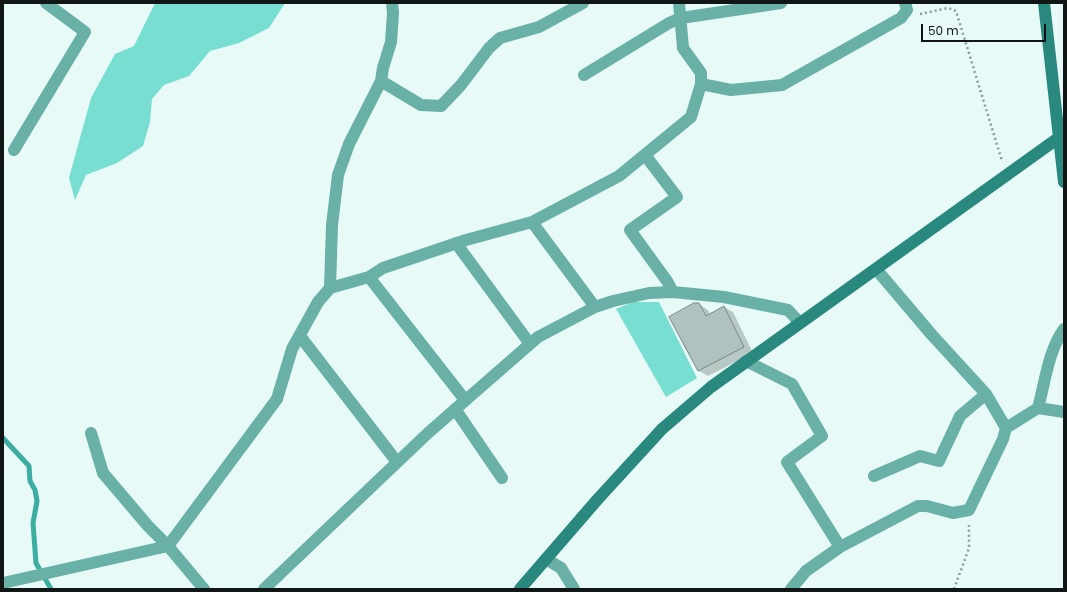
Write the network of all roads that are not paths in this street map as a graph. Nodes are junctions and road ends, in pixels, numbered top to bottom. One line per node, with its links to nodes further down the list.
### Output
1 (46, 3): 13 (street)
2 (392, 3): 10 (street)
3 (583, 3): 10 (street)
4 (679, 3): 8 (street)
5 (781, 3): 8 (street)
6 (1044, 3): 12 (street)
7 (905, 8): 11 (street)
8 (681, 18): 9 (street); 11 (street)
9 (584, 75)
10 (381, 81): 20 (street)
11 (701, 84): 14 (street)
12 (1062, 136): 15 (street); 18 (street)
13 (14, 150)
14 (645, 155): 16 (street); 21 (street)
15 (1064, 182)
16 (532, 222): 17 (street); 22 (street)
17 (456, 244): 19 (street); 26 (street)
18 (876, 269): 23 (street); 28 (street)
19 (368, 276): 20 (street); 29 (street)
20 (330, 288): 25 (street)
21 (673, 292): 22 (street); 23 (street)
22 (595, 307): 26 (street)
23 (800, 323): 27 (street)
24 (1064, 329): 30 (street)
25 (300, 336): 35 (street); 38 (street)
26 (530, 344): 29 (street)
27 (746, 361): 39 (street); 40 (street)
28 (986, 394): 33 (street); 36 (street)
29 (465, 400): 31 (street)
30 (1038, 408): 32 (street); 33 (street)
31 (455, 409): 35 (street); 37 (street)
32 (1064, 412)
33 (1006, 428): 39 (street)
34 (91, 433): 38 (street)
35 (397, 462): 43 (street)
36 (874, 476)
37 (502, 478)
38 (168, 546): 41 (street); 42 (street)
39 (840, 547): 46 (street)
40 (546, 559): 44 (street); 45 (street)
41 (3, 583)
42 (204, 589)
43 (264, 589)
44 (520, 589)
45 (574, 589)
46 (790, 589)

